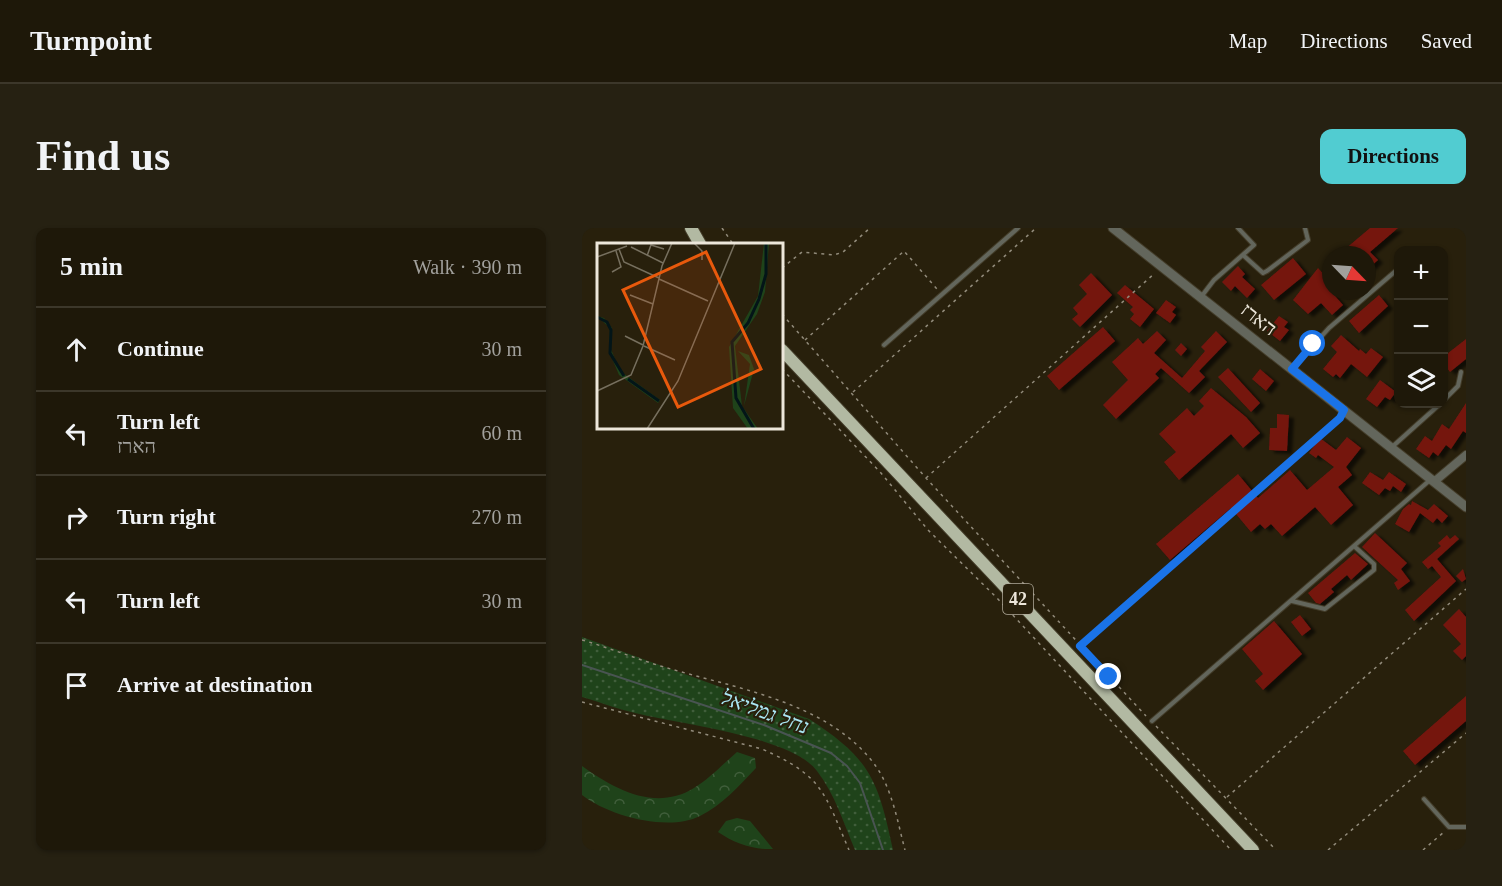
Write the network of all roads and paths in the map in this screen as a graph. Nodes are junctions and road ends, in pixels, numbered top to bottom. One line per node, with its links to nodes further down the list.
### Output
1 (692, 228): 9 (highway)
2 (722, 228): 10 (path)
3 (870, 228): 12 (path)
4 (1018, 228): 15 (lane)
5 (1035, 228): 24 (path)
6 (1113, 228): 13 (street, הארז)
7 (1238, 228): 11 (lane)
8 (1305, 228): 11 (lane)
9 (700, 243)
10 (732, 243)
11 (1243, 255): 16 (lane)
12 (783, 267)
13 (1162, 267): 16 (street, הארז); 30 (path)
14 (1394, 272): 21 (lane)
15 (941, 295): 18 (path); 19 (lane)
16 (1201, 297): 21 (street, הארז)
17 (783, 315): 18 (path)
18 (805, 340): 24 (path)
19 (884, 345)
20 (783, 351): 48 (highway, 42)
21 (1292, 369): 27 (street, הארז)
22 (783, 370): 47 (path)
23 (1461, 372): 25 (lane)
24 (852, 393): 30 (path)
25 (1448, 395)
26 (1436, 408): 28 (lane)
27 (1344, 410): 28 (street, הארז); 37 (path)
28 (1392, 447): 31 (street, הארז)
29 (1466, 455): 31 (street)
30 (927, 478): 37 (path)
31 (1434, 480): 32 (street, הארז); 33 (lane)
32 (1466, 507)
33 (1354, 546): 35 (lane); 35 (lane)
34 (1466, 589): 41 (path)
35 (1291, 601): 39 (lane)
36 (582, 640): 46 (path)
37 (1080, 646): 39 (path)
38 (582, 702): 45 (path)
39 (1152, 721): 41 (path)
40 (1466, 733): 50 (path)
41 (1226, 798): 49 (path)
42 (1424, 799): 43 (lane)
43 (1449, 827): 44 (lane); 51 (path)
44 (1466, 827)
45 (849, 850)
46 (904, 850)
47 (1231, 850)
48 (1253, 850)
49 (1276, 850)
50 (1328, 850)
51 (1423, 850)

